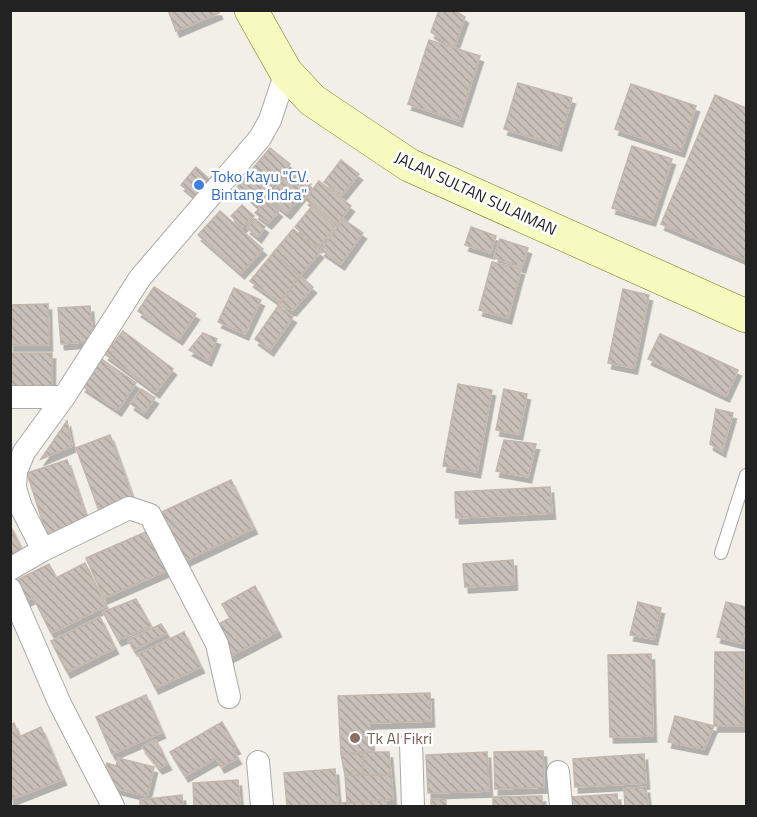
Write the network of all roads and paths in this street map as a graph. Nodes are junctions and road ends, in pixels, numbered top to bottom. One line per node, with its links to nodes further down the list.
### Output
1 (251, 10): 2 (main road, JALAN SULTAN SULAIMAN)
2 (285, 72): 3 (main road, JALAN SULTAN SULAIMAN); 5 (street)
3 (747, 316)
4 (10, 397): 5 (street)
5 (64, 397): 7 (street)
6 (747, 475): 8 (lane)
7 (43, 550): 9 (street); 11 (street)
8 (721, 553)
9 (10, 569)
10 (10, 588): 15 (street)
11 (229, 697)
12 (411, 743): 17 (street)
13 (258, 762): 16 (street)
14 (558, 772): 18 (street)
15 (113, 807)
16 (262, 807)
17 (413, 807)
18 (561, 807)

